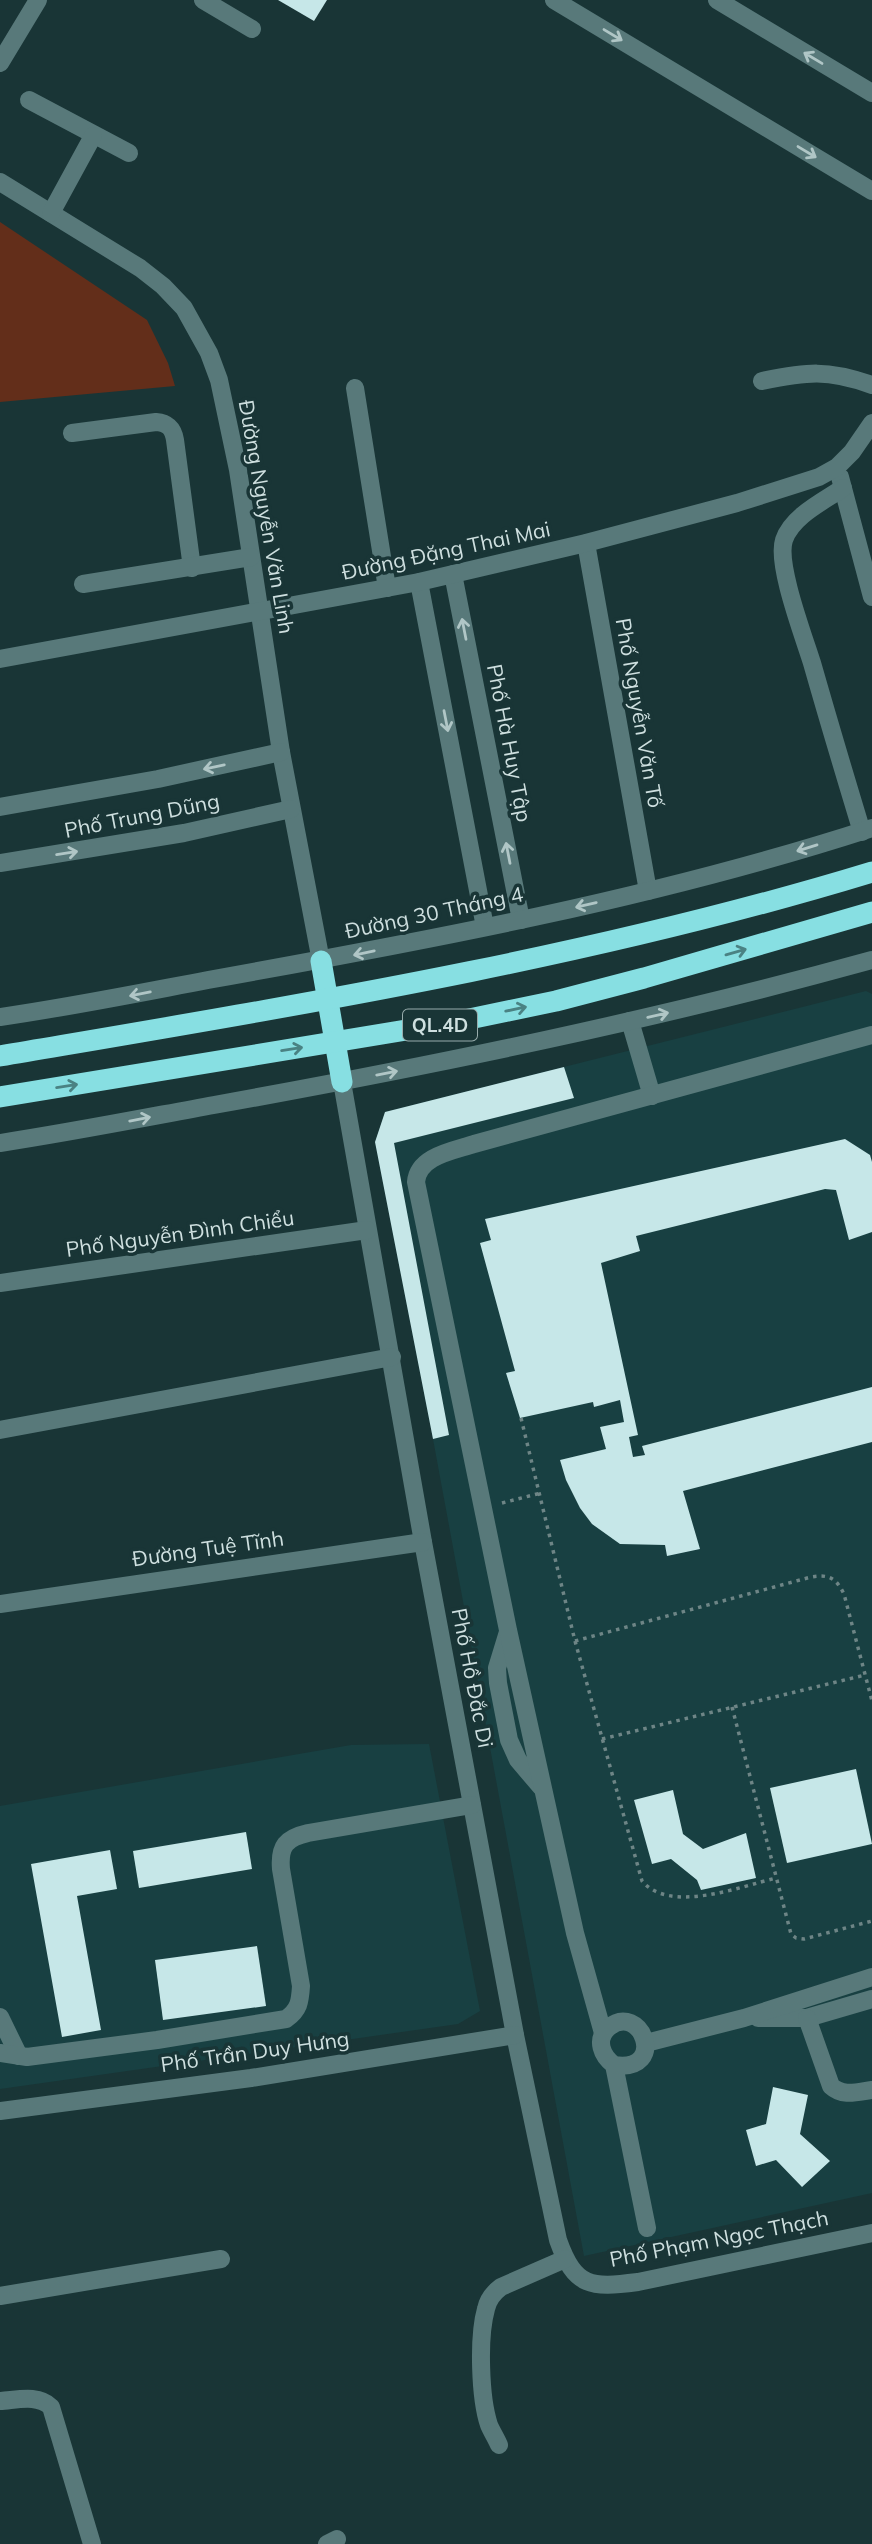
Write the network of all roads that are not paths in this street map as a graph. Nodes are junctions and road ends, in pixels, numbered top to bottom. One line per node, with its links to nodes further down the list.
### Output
1 (38, 0): 6 (street)
2 (203, 0): 5 (street)
3 (554, 0): 12 (street, one-way to 12)
4 (717, 0): 7 (street, one-way to 4)
5 (252, 29)
6 (0, 64)
7 (872, 93)
8 (29, 100): 9 (street)
9 (93, 135): 10 (street); 13 (street)
10 (128, 153)
11 (0, 182): 13 (street, Đường Nguyễn Văn Linh)
12 (872, 191)
13 (51, 213): 22 (street, Đường Nguyễn Văn Linh)
14 (762, 381): 15 (street)
15 (872, 385)
16 (355, 388): 27 (street)
17 (872, 422): 19 (street, Đường Đặng Thai Mai)
18 (72, 433): 23 (street)
19 (837, 467): 20 (street); 21 (street, Đường Đặng Thai Mai)
20 (843, 488): 28 (street); 34 (street)
21 (586, 543): 24 (street, Đường Đặng Thai Mai); 37 (street, Phố Nguyễn Văn Tố)
22 (251, 557): 23 (street); 29 (street, Đường Nguyễn Văn Linh)
23 (191, 568): 26 (street)
24 (453, 574): 25 (street, Đường Đặng Thai Mai); 39 (street, Phố Hà Huy Tập, one-way to 24)
25 (419, 582): 27 (street, Đường Đặng Thai Mai); 40 (street, one-way to 40)
26 (83, 584)
27 (387, 588): 29 (street, Đường Đặng Thai Mai)
28 (872, 597)
29 (259, 612): 30 (street, Đường Đặng Thai Mai); 31 (street, Đường Nguyễn Văn Linh)
30 (0, 659)
31 (281, 752): 32 (street, Phố Trung Dũng, one-way to 32); 33 (street, Đường Nguyễn Văn Linh)
32 (0, 807)
33 (291, 809): 35 (street, Phố Trung Dũng, one-way to 33); 42 (street, Đường Nguyễn Văn Linh)
34 (867, 830): 37 (street, Đường 30 Tháng 4, one-way to 37)
35 (0, 863)
36 (872, 872): 43 (highway, QL.4D)
37 (648, 891): 39 (street, Đường 30 Tháng 4, one-way to 39)
38 (872, 912): 47 (highway, QL.4D, one-way to 38)
39 (521, 920): 40 (street, Đường 30 Tháng 4)
40 (485, 927): 42 (street, Đường 30 Tháng 4, one-way to 42)
41 (872, 960): 45 (street, QL.4D, one-way to 41)
42 (321, 961): 43 (highway); 44 (street, Đường 30 Tháng 4, one-way to 44)
43 (328, 1000): 47 (highway); 48 (highway, QL.4D)
44 (0, 1017)
45 (630, 1021): 49 (street, QL.4D, one-way to 45); 50 (street)
46 (872, 1035): 50 (street)
47 (336, 1042): 49 (highway); 51 (highway, QL.4D, one-way to 47)
48 (0, 1056)
49 (342, 1082): 52 (street, QL.4D, one-way to 49); 53 (street, Phố Hồ Đắc Di)
50 (652, 1096): 65 (street)
51 (0, 1097)
52 (0, 1143)
53 (367, 1230): 54 (street, Phố Nguyễn Đình Chiểu); 55 (street, Phố Hồ Đắc Di)
54 (0, 1283)
55 (392, 1357): 56 (street); 57 (street, Phố Hồ Đắc Di)
56 (0, 1430)
57 (424, 1542): 58 (street, Đường Tuệ Tĩnh); 59 (street, Phố Hồ Đắc Di)
58 (0, 1604)
59 (472, 1805): 66 (street, Phố Hồ Đắc Di); 69 (street)
60 (872, 1977): 63 (street)
61 (872, 1999): 64 (street)
62 (0, 2017): 69 (street)
63 (744, 2018): 64 (street); 67 (street)
64 (807, 2018): 71 (street)
65 (603, 2033): 67 (street); 70 (street)
66 (515, 2035): 72 (street, Phố Trần Duy Hưng); 76 (street, Phố Hồ Đắc Di)
67 (646, 2043): 70 (street)
68 (0, 2053): 69 (street)
69 (19, 2056)
70 (614, 2065): 73 (street)
71 (872, 2090)
72 (0, 2110)
73 (647, 2228)
74 (872, 2233): 77 (street, Phố Phạm Ngọc Thạch)
75 (221, 2259): 78 (street)
76 (565, 2259): 77 (street, Phố Hồ Đắc Di); 80 (street)
77 (576, 2276)
78 (0, 2296)
79 (0, 2401): 81 (street)
80 (499, 2445)
81 (92, 2544)

